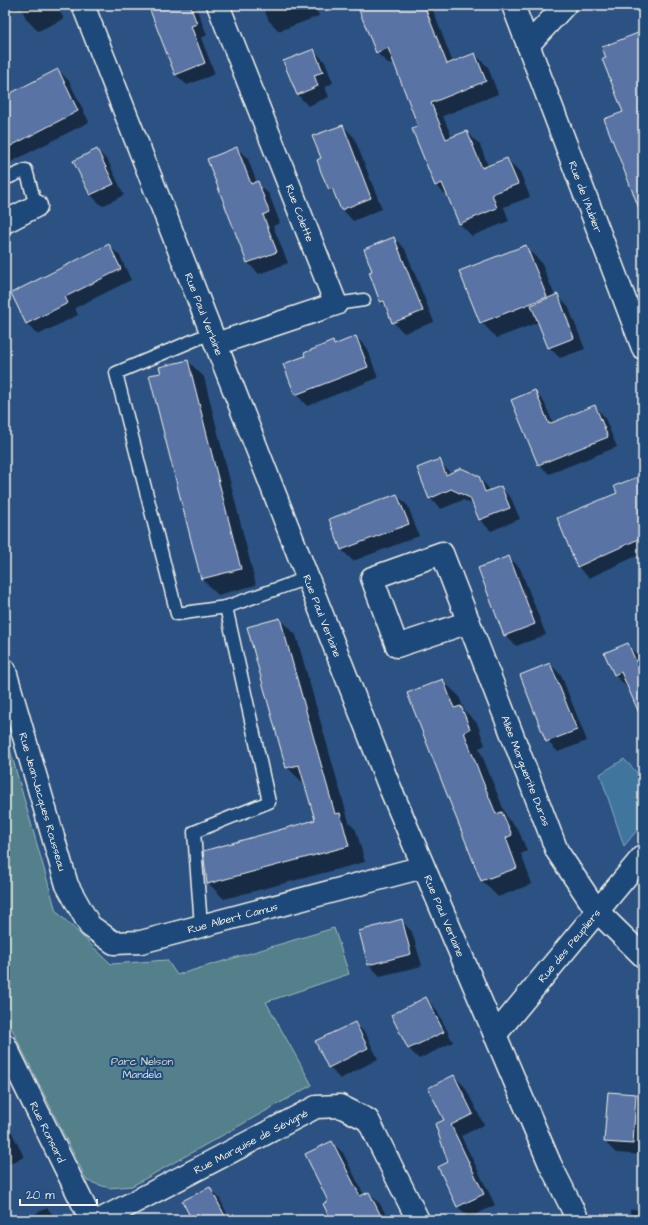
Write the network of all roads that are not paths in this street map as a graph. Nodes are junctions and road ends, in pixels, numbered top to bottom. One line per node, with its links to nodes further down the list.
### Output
1 (83, 5): 11 (street, Rue Paul Verlaine)
2 (218, 5): 10 (street, Rue Colette)
3 (513, 5): 5 (street, Rue de l'Aubier)
4 (565, 5): 5 (street)
5 (528, 45): 12 (street, Rue de l'Aubier)
6 (5, 179): 7 (lane)
7 (36, 206): 8 (street)
8 (5, 222)
9 (364, 300): 10 (lane)
10 (336, 304): 11 (street)
11 (214, 338): 13 (street, Rue Paul Verlaine); 14 (lane)
12 (643, 348)
13 (307, 578): 14 (lane); 18 (street, Rue Paul Verlaine)
14 (226, 607): 21 (lane)
15 (469, 622): 15 (street, Allée Marguerite Duras); 20 (street, Allée Marguerite Duras)
16 (5, 672): 19 (street, Rue Jean-Jacques Rousseau)
17 (643, 856): 20 (street, Rue des Peupliers)
18 (423, 867): 21 (street, Rue Albert Camus); 23 (street, Rue Paul Verlaine)
19 (67, 885): 21 (street, Rue Albert Camus)
20 (597, 911): 22 (street, Allée Marguerite Duras); 23 (street, Rue des Peupliers)
21 (201, 926)
22 (643, 956)
23 (495, 1035): 28 (street, Rue Paul Verlaine)
24 (5, 1044): 25 (street, Rue Ronsard)
25 (91, 1220)
26 (100, 1220): 27 (street, Rue Marquise de Sévigné)
27 (418, 1220)
28 (578, 1220)

